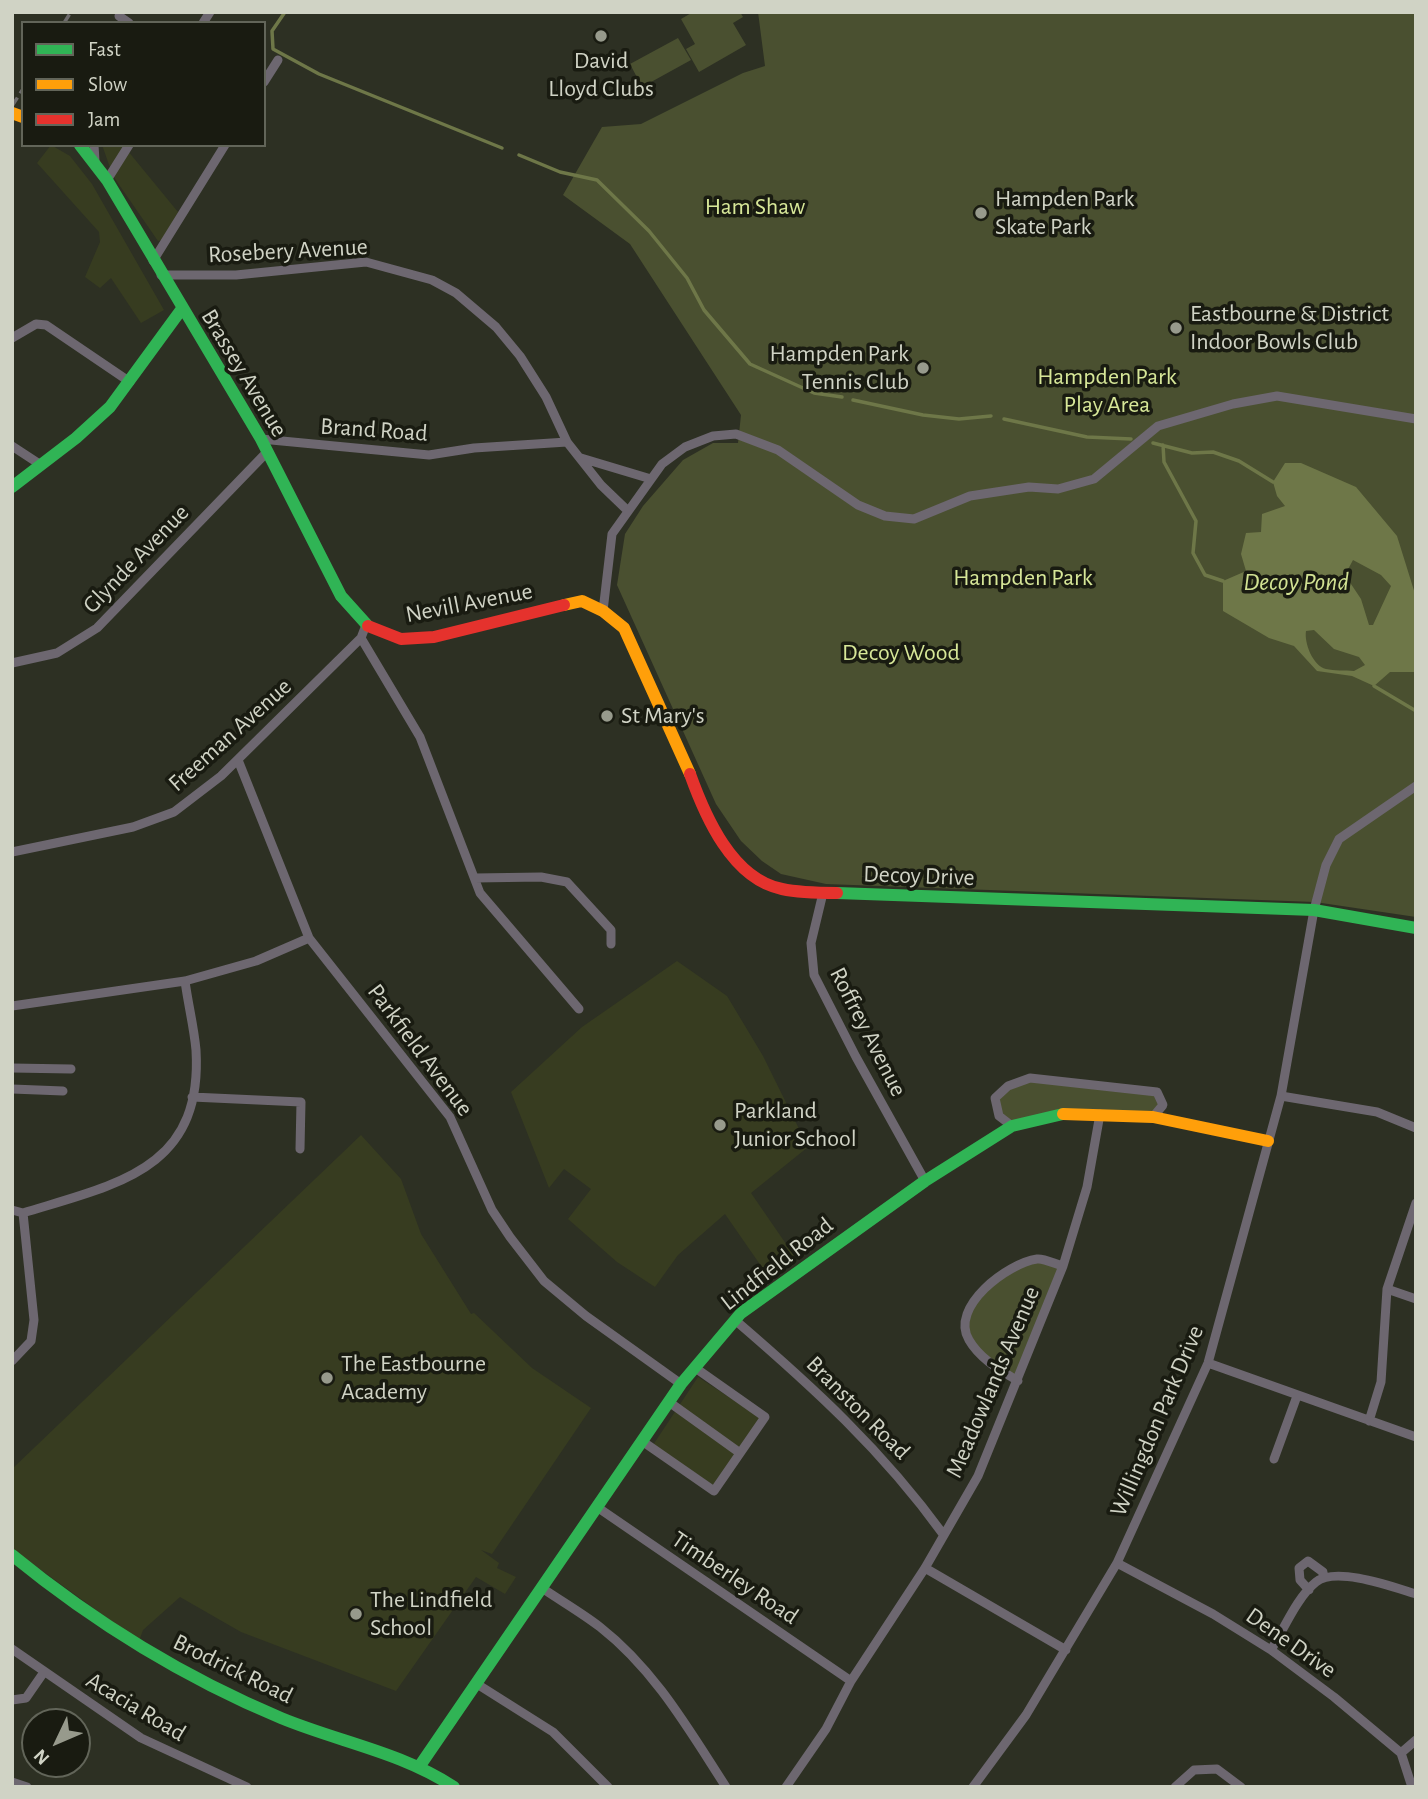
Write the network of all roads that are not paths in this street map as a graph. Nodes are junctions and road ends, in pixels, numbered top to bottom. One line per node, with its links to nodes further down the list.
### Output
1 (278, 60): 2 (street)
2 (266, 79)
3 (82, 147): 7 (street, Brassey Avenue)
4 (94, 147): 7 (street)
5 (128, 147): 8 (street)
6 (224, 147): 9 (street)
7 (94, 161): 8 (street, Brassey Avenue)
8 (107, 180): 9 (street, Brassey Avenue)
9 (153, 261): 10 (street, Brassey Avenue)
10 (161, 275): 11 (street, Brassey Avenue); 16 (street, Rosebery Avenue)
11 (181, 310): 13 (street); 15 (street, Brassey Avenue)
12 (12, 338): 13 (street)
13 (130, 382): 20 (street)
14 (1416, 419): 21 (street)
15 (261, 439): 16 (street, Brand Road); 18 (street, Brassey Avenue)
16 (567, 442): 19 (street, Rosebery Avenue)
17 (12, 446): 20 (street)
18 (267, 452): 26 (street, Brassey Avenue); 28 (street, Glynde Avenue)
19 (579, 457): 21 (street); 23 (street, Rosebery Avenue)
20 (41, 465): 22 (street)
21 (651, 479): 23 (street)
22 (12, 487)
23 (628, 511): 25 (street)
24 (583, 600): 25 (street, Decoy Drive); 26 (street, Nevill Avenue)
25 (603, 611): 33 (street, Decoy Drive)
26 (366, 625): 27 (street, Freeman Avenue)
27 (361, 638): 29 (street, Freeman Avenue); 32 (street)
28 (12, 663)
29 (238, 760): 31 (street, Freeman Avenue); 36 (street, Parkfield Avenue)
30 (1416, 786): 34 (street, Willingdon Park Drive)
31 (12, 852)
32 (475, 878): 37 (street); 40 (street)
33 (823, 893): 34 (street, Decoy Drive); 53 (street, Roffrey Avenue)
34 (1314, 910): 35 (street, Decoy Drive); 45 (street, Willingdon Park Drive)
35 (1416, 928)
36 (309, 939): 38 (street); 65 (street, Parkfield Avenue)
37 (611, 944)
38 (185, 981): 39 (street); 46 (street)
39 (12, 1006)
40 (579, 1009)
41 (12, 1068): 42 (street)
42 (71, 1069)
43 (12, 1089): 44 (street)
44 (63, 1091)
45 (1281, 1096): 50 (street); 51 (street, Willingdon Park Drive)
46 (192, 1097): 52 (street); 56 (street)
47 (1100, 1114): 48 (street, Lindfield Road); 49 (street, Lindfield Road); 57 (street, Meadowlands Avenue)
48 (1153, 1117): 49 (street); 51 (street, Lindfield Road)
49 (1012, 1126): 53 (street, Lindfield Road)
50 (1416, 1128)
51 (1268, 1141): 62 (street, Willingdon Park Drive)
52 (300, 1149)
53 (925, 1181): 60 (street, Lindfield Road)
54 (1416, 1203): 58 (street)
55 (12, 1210): 56 (street)
56 (23, 1213): 61 (street)
57 (1063, 1266): 64 (street, Meadowlands Avenue); 64 (street)
58 (1387, 1289): 59 (street); 68 (street)
59 (1416, 1299)
60 (735, 1320): 63 (street, Lindfield Road); 74 (street, Branston Road)
61 (12, 1361)
62 (1208, 1363): 66 (street); 76 (street, Willingdon Park Drive)
63 (694, 1367): 65 (street, Lindfield Road); 71 (street)
64 (1018, 1381): 74 (street, Meadowlands Avenue)
65 (681, 1384): 67 (street, Lindfield Road)
66 (1297, 1396): 68 (street); 72 (street)
67 (669, 1402): 70 (street, Lindfield Road); 71 (street)
68 (1369, 1421): 69 (street)
69 (1416, 1437)
70 (642, 1441): 71 (street); 73 (street, Lindfield Road)
71 (740, 1453)
72 (1274, 1459)
73 (597, 1507): 79 (street, Lindfield Road); 86 (street, Timberley Road)
74 (943, 1534): 77 (street, Meadowlands Avenue)
75 (12, 1555): 91 (street, Brodrick Road)
76 (1117, 1563): 83 (street, Willingdon Park Drive); 84 (street, Dene Drive)
77 (925, 1568): 83 (street); 86 (street, Meadowlands Avenue)
78 (1323, 1578): 80 (street); 80 (street); 81 (street)
79 (542, 1588): 87 (street, Lindfield Road); 97 (street)
80 (1309, 1590): 84 (street)
81 (1416, 1594)
82 (12, 1650): 85 (street, Acacia Road)
83 (1066, 1650): 99 (street, Willingdon Park Drive)
84 (1271, 1650): 90 (street, Dene Drive)
85 (44, 1672): 88 (street); 94 (street, Acacia Road)
86 (851, 1681): 98 (street, Meadowlands Avenue)
87 (477, 1684): 91 (street, Lindfield Road); 96 (street)
88 (12, 1700)
89 (1416, 1740): 90 (street)
90 (1401, 1753): 102 (street)
91 (419, 1767): 95 (street, Brodrick Road)
92 (12, 1782): 93 (street)
93 (27, 1787)
94 (247, 1787)
95 (454, 1787)
96 (608, 1787)
97 (726, 1787)
98 (786, 1787)
99 (973, 1787)
100 (1175, 1787): 101 (street)
101 (1241, 1787)
102 (1412, 1787)

